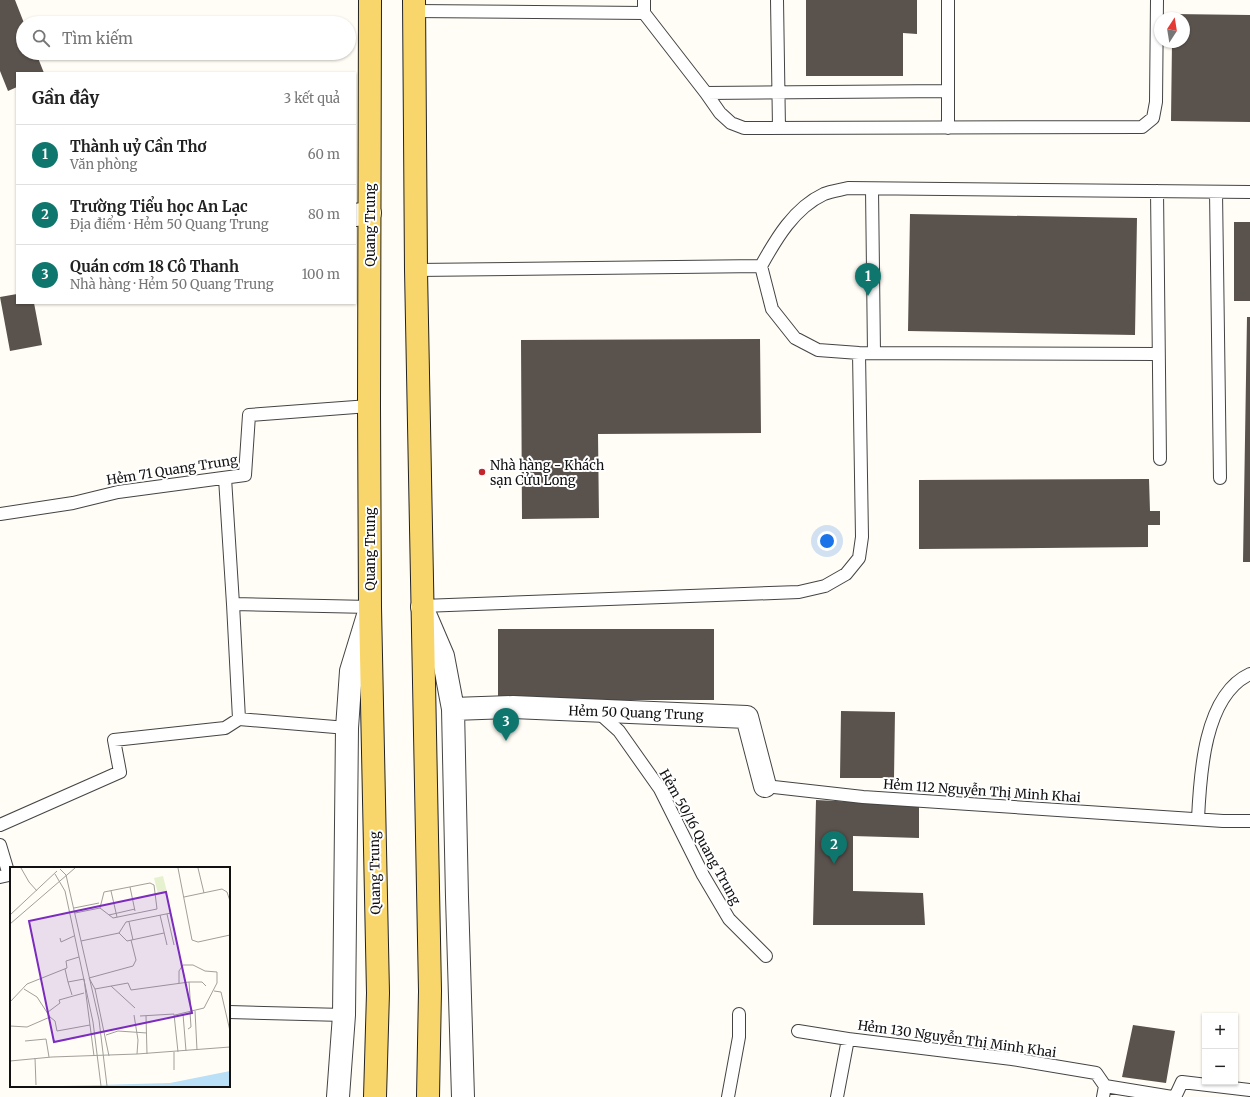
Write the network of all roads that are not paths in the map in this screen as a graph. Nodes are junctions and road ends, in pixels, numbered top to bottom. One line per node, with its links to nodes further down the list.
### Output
1 (370, 0): 17 (main road, Quang Trung)
2 (644, 0): 7 (lane)
3 (777, 0): 9 (lane)
4 (948, 0): 8 (lane)
5 (1156, 0): 12 (lane)
6 (414, 5): 7 (lane); 19 (main road)
7 (644, 13): 10 (lane)
8 (948, 91): 9 (lane); 12 (lane)
9 (778, 93): 10 (lane); 11 (lane)
10 (706, 94): 11 (lane)
11 (779, 128): 12 (lane)
12 (948, 128)
13 (872, 189): 14 (lane); 18 (lane); 21 (lane)
14 (1157, 191): 15 (lane); 22 (lane)
15 (1216, 192): 16 (lane); 26 (lane)
16 (1250, 192)
17 (363, 214): 23 (main road, Quang Trung)
18 (761, 266): 19 (lane); 20 (lane)
19 (416, 270): 30 (main road)
20 (859, 352): 21 (lane); 30 (lane)
21 (874, 353): 22 (lane)
22 (1158, 354): 24 (lane)
23 (369, 406): 25 (lane, Hẻm 71 Quang Trung); 29 (main road, Quang Trung)
24 (1160, 459)
25 (225, 478): 27 (lane, Hẻm 71 Quang Trung); 28 (lane)
26 (1220, 478)
27 (0, 514)
28 (233, 604): 29 (lane); 34 (lane)
29 (370, 611): 35 (street); 51 (main road, Quang Trung)
30 (422, 611): 32 (street); 52 (main road)
31 (1250, 674): 37 (lane)
32 (454, 708): 33 (street, Hẻm 50 Quang Trung); 53 (street)
33 (597, 712): 36 (street, Hẻm 50 Quang Trung); 42 (lane, Hẻm 50/16 Quang Trung)
34 (239, 719): 35 (lane); 39 (lane)
35 (347, 728): 45 (street)
36 (765, 786): 37 (lane, Hẻm 112 Nguyễn Thị Minh Khai)
37 (1198, 819): 38 (lane, Hẻm 112 Nguyễn Thị Minh Khai)
38 (1250, 821)
39 (0, 825)
40 (0, 846): 41 (lane)
41 (7, 876)
42 (766, 956)
43 (230, 1012): 45 (lane)
44 (739, 1014): 54 (lane)
45 (344, 1015): 50 (street)
46 (798, 1031): 47 (lane, Hẻm 130 Nguyễn Thị Minh Khai)
47 (848, 1039): 49 (lane, Hẻm 130 Nguyễn Thị Minh Khai); 55 (lane)
48 (1246, 1090): 56 (lane)
49 (1104, 1092): 56 (lane, Hẻm 130 Nguyễn Thị Minh Khai)
50 (338, 1097)
51 (375, 1097)
52 (428, 1097)
53 (463, 1097)
54 (728, 1097)
55 (838, 1097)
56 (1174, 1097)

